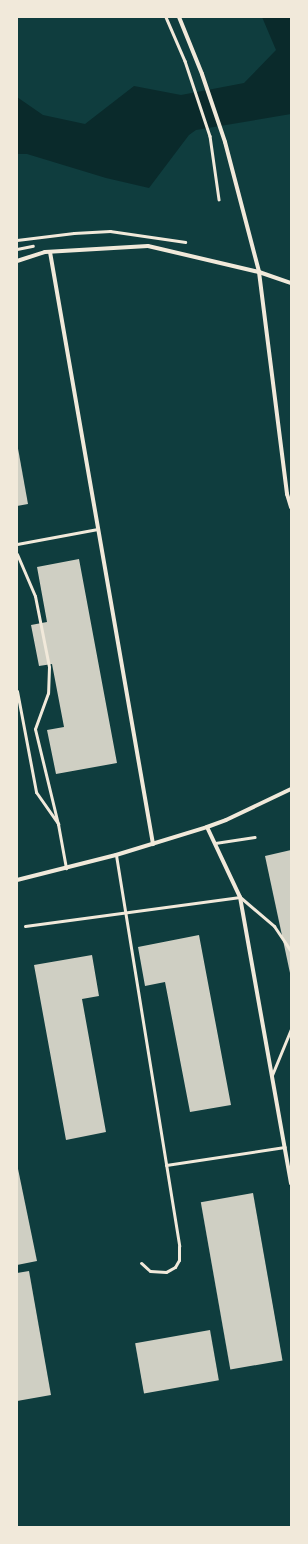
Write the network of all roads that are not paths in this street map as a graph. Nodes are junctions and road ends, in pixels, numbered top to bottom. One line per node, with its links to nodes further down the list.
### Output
1 (179, 17): 4 (street)
2 (50, 252): 3 (street); 4 (street); 7 (street)
3 (17, 261)
4 (259, 272): 5 (street); 6 (street)
5 (291, 283)
6 (291, 507)
7 (98, 529): 8 (lane); 16 (street)
8 (17, 544)
9 (17, 554): 12 (lane)
10 (17, 691): 12 (lane)
11 (291, 789): 13 (street)
12 (58, 824): 18 (lane)
13 (207, 827): 15 (street); 16 (street)
14 (255, 837): 15 (lane)
15 (215, 843): 20 (street)
16 (153, 844): 17 (street)
17 (116, 855): 18 (street); 21 (lane)
18 (66, 868): 19 (street)
19 (17, 880)
20 (240, 897): 21 (lane); 23 (lane); 25 (street)
21 (125, 912): 22 (lane); 27 (lane)
22 (25, 926)
23 (291, 951)
24 (291, 1028): 25 (lane)
25 (272, 1076): 26 (street)
26 (285, 1147): 27 (lane); 28 (street)
27 (166, 1165): 29 (lane)
28 (291, 1180)
29 (141, 1263)

